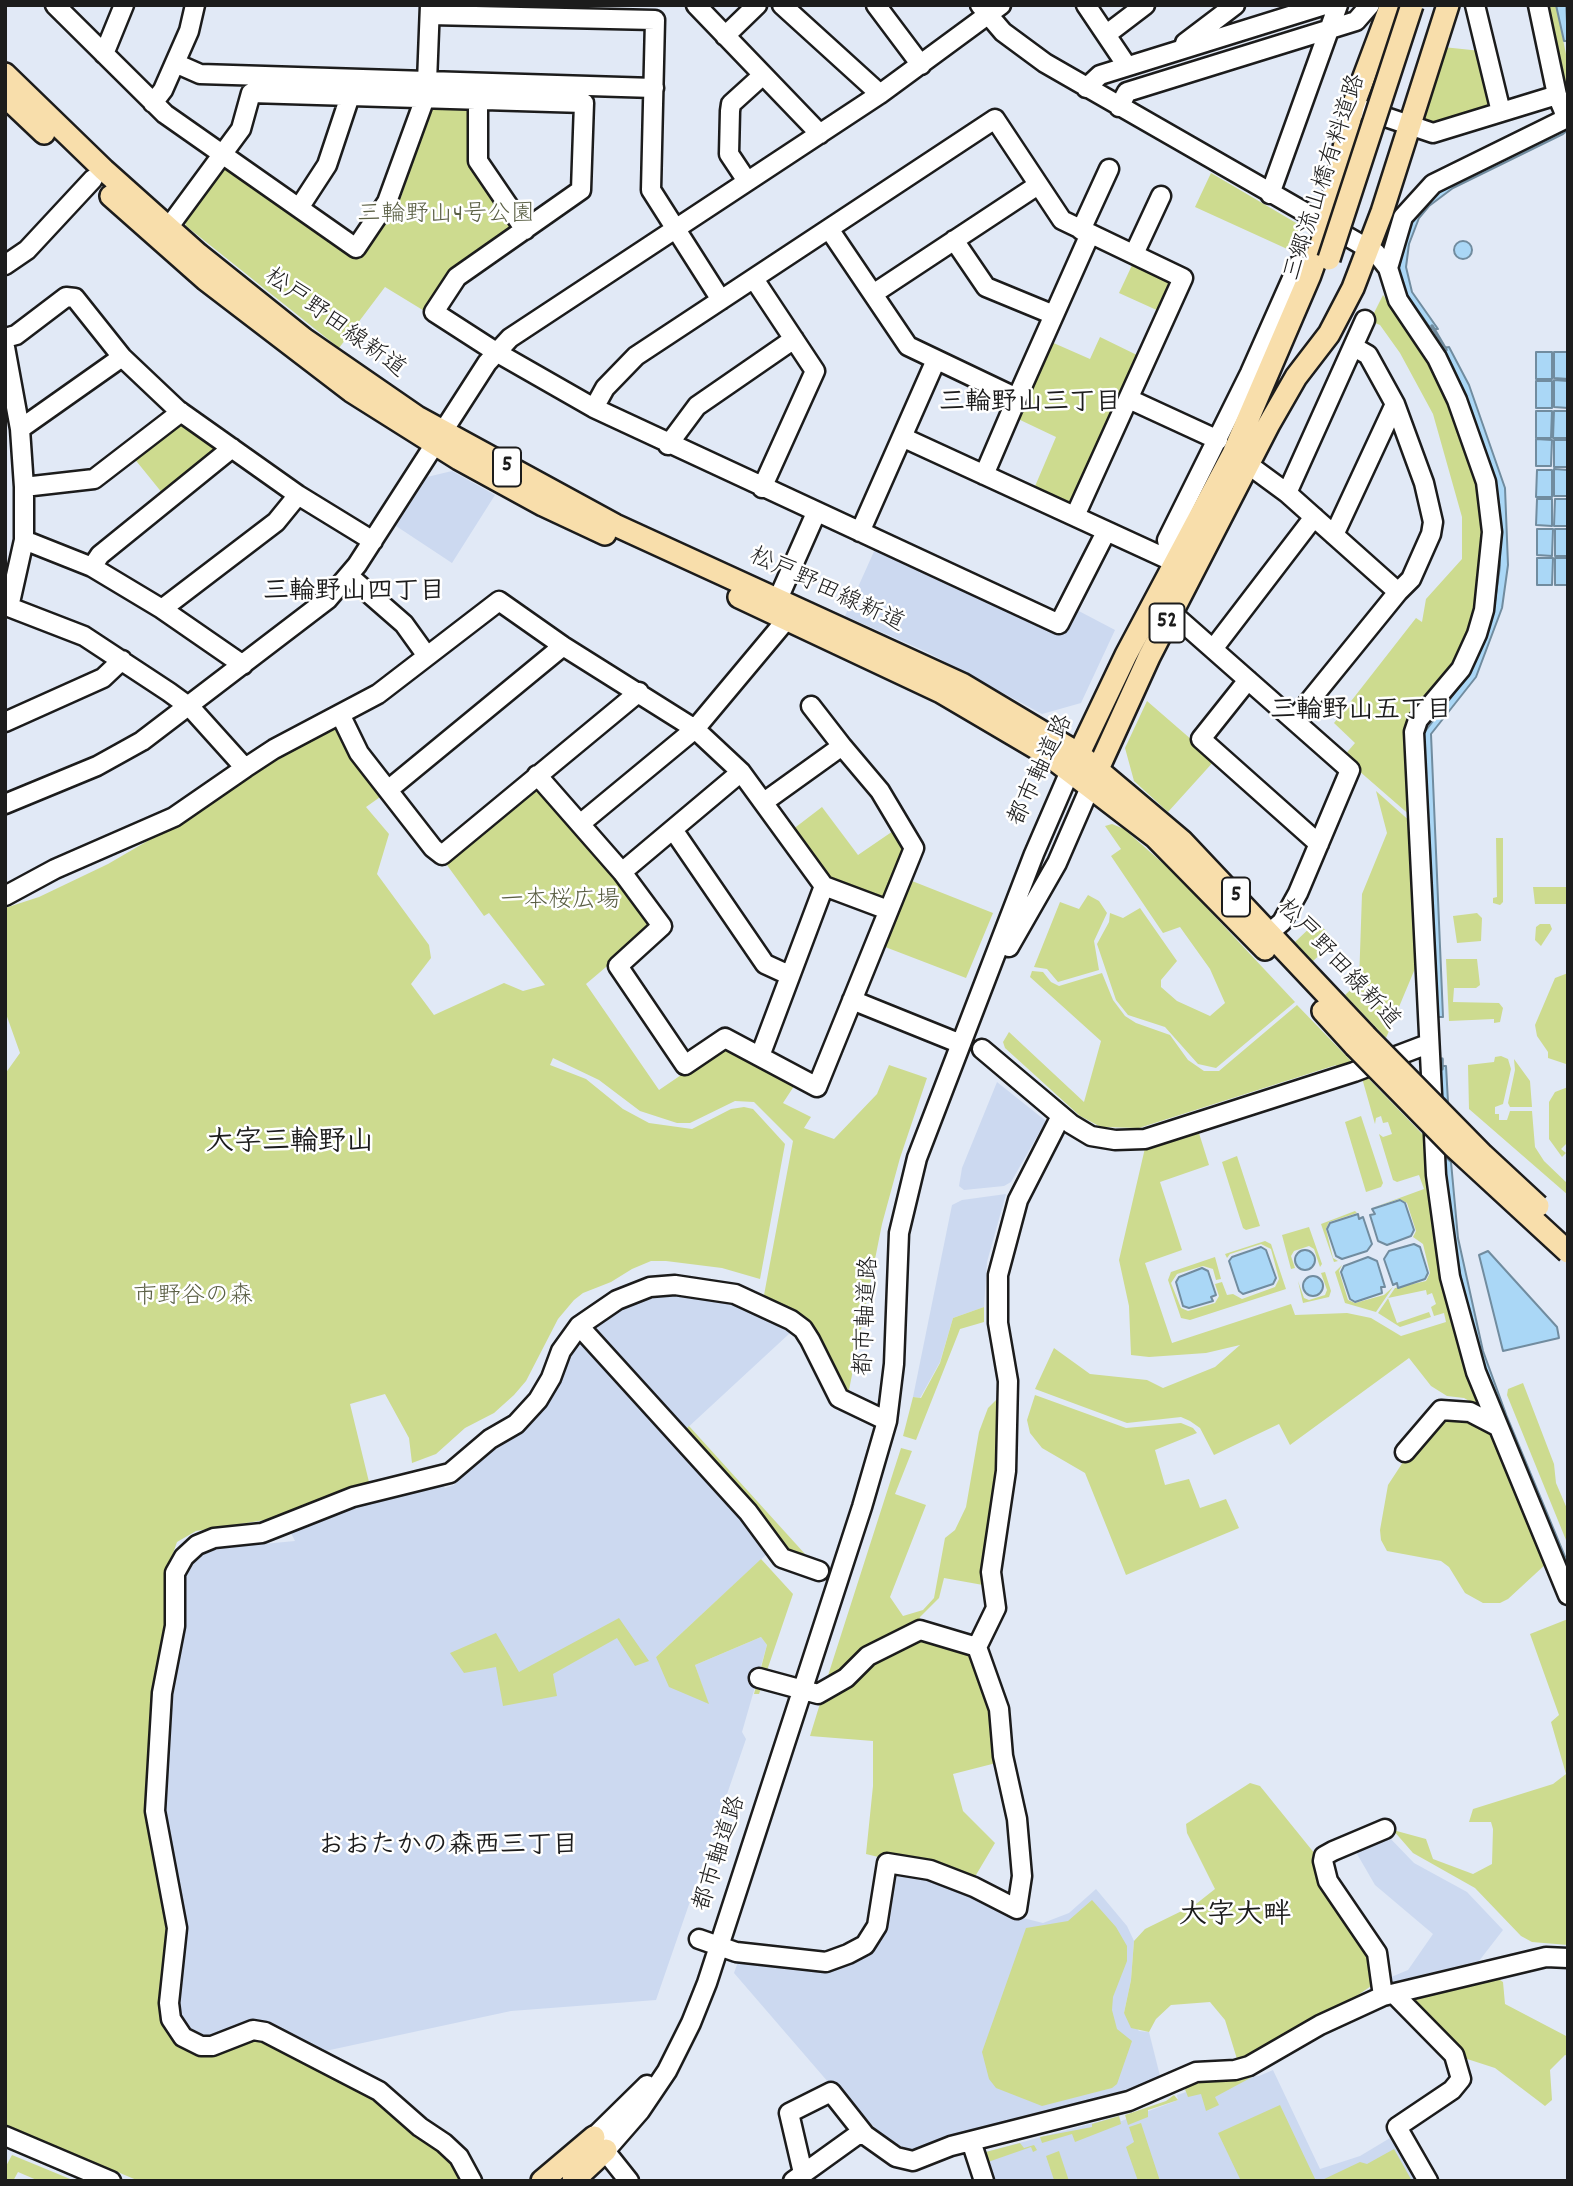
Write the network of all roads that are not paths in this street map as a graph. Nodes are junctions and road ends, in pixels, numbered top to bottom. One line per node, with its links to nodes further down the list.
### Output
1 (55, 5): 25 (street)
2 (124, 5): 25 (street)
3 (195, 5): 26 (street)
4 (696, 5): 23 (street)
5 (757, 5): 23 (street)
6 (782, 5): 34 (street)
7 (876, 5): 27 (street)
8 (1086, 5): 22 (street)
9 (1145, 5): 22 (street)
10 (1236, 5): 24 (street)
11 (1325, 5): 24 (street)
12 (1338, 5): 21 (street)
13 (1370, 5): 21 (street)
14 (1391, 5): 40 (main road)
15 (1412, 5): 87 (main road, 三郷流山橋有料道路 / 52, bridge)
16 (1448, 5): 43 (main road)
17 (1475, 5): 42 (street)
18 (1538, 5): 35 (street)
19 (990, 8): 27 (street); 32 (street)
20 (430, 10): 31 (street); 33 (street)
21 (1329, 30): 41 (street); 50 (street)
22 (1107, 34): 28 (street)
23 (725, 36): 30 (street)
24 (1174, 51): 28 (street)
25 (104, 54): 39 (street)
26 (175, 63): 33 (street); 39 (street)
27 (921, 65): 34 (street)
28 (1127, 66): 32 (street)
29 (5, 74): 54 (main road, 松戸野田線新道 / 5)
30 (763, 75): 44 (street); 48 (street)
31 (654, 88): 33 (street); 57 (street)
32 (1086, 88): 41 (street)
33 (426, 90): 37 (street); 38 (street); 52 (street)
34 (880, 93): 44 (street)
35 (1557, 95): 42 (street); 64 (street)
36 (5, 96): 47 (main road, 松戸野田線新道 / 5)
37 (350, 96): 45 (street); 52 (street)
38 (478, 100): 56 (street); 56 (street)
39 (153, 103): 45 (street)
40 (1353, 106): 43 (street); 53 (main road)
41 (1119, 107): 50 (street)
42 (1501, 112): 43 (street)
43 (1409, 125): 60 (main road)
44 (820, 134): 48 (street)
45 (222, 154): 52 (street); 54 (street)
46 (1109, 169): 58 (street)
47 (93, 179): 62 (street); 84 (main road, 松戸野田線新道 / 5)
48 (747, 181): 57 (street)
49 (1038, 185): 55 (street); 58 (street); 59 (street)
50 (1270, 194): 53 (street)
51 (1161, 196): 61 (street)
52 (299, 208)
53 (1328, 227): 60 (street); 87 (main road)
54 (168, 228): 84 (main road, 松戸野田線新道 / 5)
55 (829, 229): 65 (street); 66 (street)
56 (525, 230): 74 (street)
57 (674, 230): 67 (street); 74 (street)
58 (1086, 232): 61 (street); 68 (street)
59 (954, 240): 66 (street); 68 (street)
60 (1368, 248): 64 (street); 87 (main road)
61 (1134, 254): 78 (street)
62 (5, 265)
63 (1298, 265): 87 (street)
64 (1388, 268): 145 (street)
65 (754, 279): 67 (street); 71 (street)
66 (873, 295): 76 (street)
67 (721, 300): 80 (street)
68 (1054, 315): 77 (street)
69 (1365, 320): 73 (street)
70 (5, 338): 75 (street)
71 (794, 339): 85 (street); 90 (street)
72 (5, 347): 82 (street)
73 (1354, 347): 79 (street); 91 (street)
74 (496, 352): 80 (street); 84 (street)
75 (121, 357): 81 (street); 82 (street)
76 (936, 360): 77 (street); 83 (street)
77 (1017, 398): 88 (street)
78 (1129, 399): 87 (street); 94 (street)
79 (1395, 404): 98 (street); 104 (street)
80 (594, 408): 85 (street)
81 (181, 412): 86 (street); 89 (street)
82 (20, 429): 89 (street)
83 (902, 437): 88 (street); 96 (street)
84 (439, 439): 100 (street); 105 (main road, 松戸野田線新道 / 5); 109 (main road, 松戸野田線新道 / 5)
85 (668, 445): 90 (street)
86 (232, 448): 92 (street); 102 (street)
87 (1233, 452): 91 (street); 101 (main road, 都市軸道路 / 52); 108 (main road, 都市軸道路 / 52)
88 (984, 475): 94 (street)
89 (24, 488): 99 (street)
90 (762, 488): 93 (street)
91 (1287, 493): 95 (street)
92 (298, 495): 100 (street); 107 (street)
93 (816, 513): 96 (street); 105 (street)
94 (1075, 516): 97 (street)
95 (1314, 517): 98 (street); 111 (street)
96 (860, 532): 97 (street)
97 (1106, 532): 101 (street)
98 (1335, 535): 104 (street)
99 (24, 540): 102 (street); 106 (street)
100 (373, 541): 103 (street)
101 (1171, 556): 124 (main road, 都市軸道路 / 52)
102 (92, 567): 107 (street)
103 (349, 576): 112 (street); 114 (street)
104 (1398, 592): 120 (street)
105 (778, 599): 124 (main road, 松戸野田線新道 / 5)
106 (7, 606): 113 (street)
107 (162, 609): 114 (street)
108 (1172, 613): 111 (street); 128 (main road, 都市軸道路 / 52)
109 (787, 620): 122 (street); 124 (main road, 松戸野田線新道 / 5)
110 (563, 646): 112 (street); 116 (street); 129 (street)
111 (1213, 649): 115 (street)
112 (427, 656): 119 (street)
113 (122, 660): 117 (street); 121 (street)
114 (243, 665): 117 (street)
115 (1248, 680): 120 (street); 134 (street)
116 (639, 692): 122 (street); 127 (street)
117 (188, 706): 125 (street); 131 (street)
118 (811, 706): 123 (street)
119 (340, 714): 125 (street); 129 (street)
120 (1294, 720): 134 (street)
121 (5, 722)
122 (695, 729): 126 (street); 132 (street)
123 (842, 746): 130 (street); 138 (street)
124 (1074, 763): 128 (main road, 松戸野田線新道 / 5); 141 (street, 都市軸道路)
125 (246, 768): 137 (street)
126 (741, 772): 130 (street); 133 (street)
127 (537, 775): 129 (street); 132 (street)
128 (1094, 777): 139 (main road, 松戸野田線新道 / 5); 141 (street); 143 (main road, 松戸野田線新道 / 5)
129 (388, 790)
130 (764, 802): 136 (street)
131 (5, 804)
132 (580, 824): 135 (street)
133 (674, 831): 135 (street); 140 (street)
134 (1319, 844): 139 (street)
135 (622, 872): 147 (street)
136 (824, 886): 138 (street); 140 (street)
137 (5, 896)
138 (888, 910): 142 (street)
139 (1269, 933): 143 (main road, 松戸野田線新道 / 5)
140 (789, 975): 147 (street)
141 (984, 989): 144 (street, 都市軸道路)
142 (852, 1000): 144 (street); 147 (street)
143 (1360, 1041): 149 (main road, 松戸野田線新道 / 5, bridge); 150 (main road, 松戸野田線新道 / 5, bridge)
144 (961, 1044): 152 (street, 都市軸道路)
145 (1428, 1044): 148 (street); 153 (street)
146 (982, 1049): 148 (street)
147 (760, 1056)
148 (1061, 1116): 157 (street)
149 (1568, 1233)
150 (1568, 1252)
151 (579, 1326): 152 (street); 155 (street); 171 (street)
152 (887, 1421): 159 (street, 都市軸道路)
153 (1497, 1426): 154 (street); 156 (street)
154 (1405, 1452)
155 (819, 1570)
156 (1568, 1595)
157 (977, 1647): 159 (street); 162 (street)
158 (759, 1678): 159 (street)
159 (802, 1692): 162 (street, 都市軸道路)
160 (1385, 1829): 164 (street)
161 (699, 1940): 162 (street)
162 (719, 1948): 168 (street, 都市軸道路)
163 (1568, 1958): 164 (street)
164 (1389, 1995): 167 (street); 176 (street)
165 (865, 2135): 167 (street); 169 (street); 169 (street)
166 (5, 2136): 170 (street)
167 (971, 2141): 175 (street)
168 (600, 2143): 172 (main road, 都市軸道路); 173 (main road, 都市軸道路); 174 (street)
169 (798, 2177)
170 (111, 2181)
171 (472, 2181)
172 (542, 2181)
173 (573, 2181)
174 (629, 2181)
175 (984, 2181)
176 (1428, 2181)

